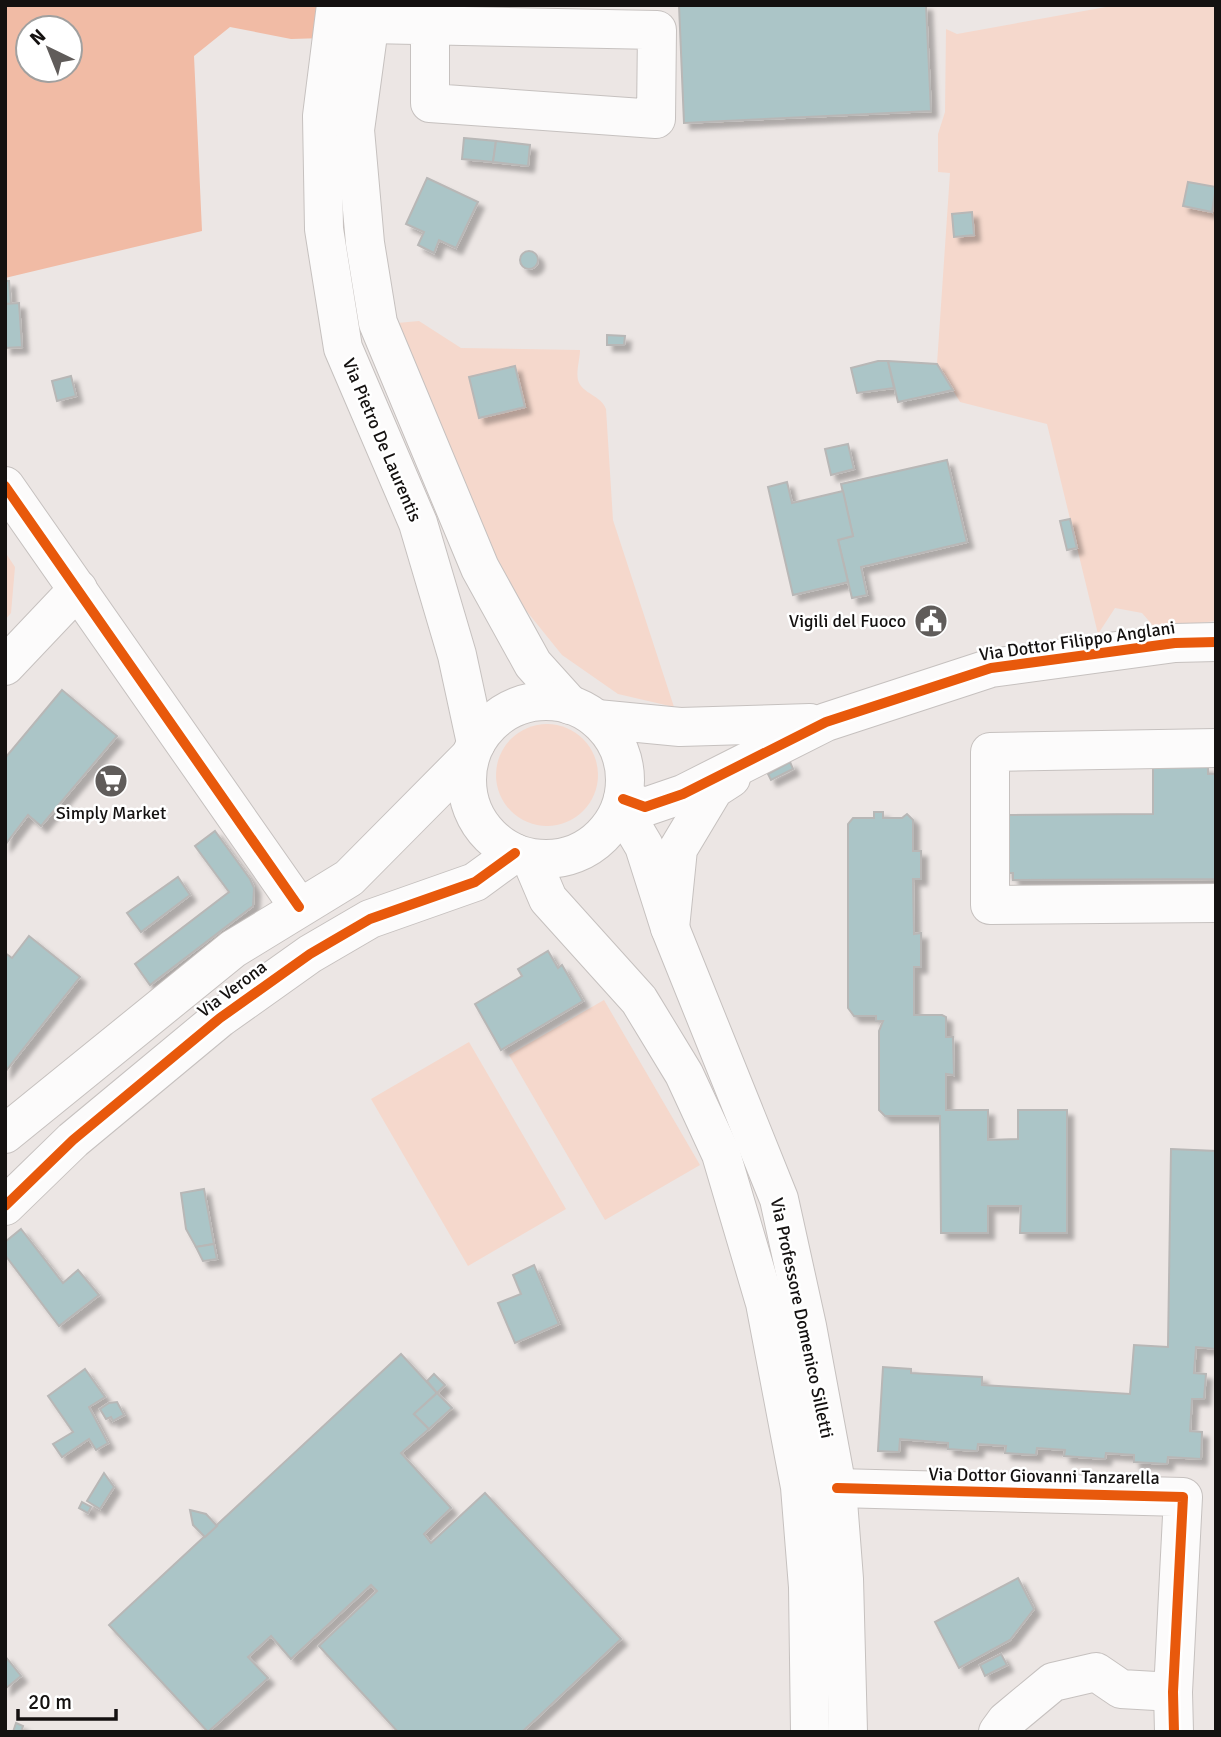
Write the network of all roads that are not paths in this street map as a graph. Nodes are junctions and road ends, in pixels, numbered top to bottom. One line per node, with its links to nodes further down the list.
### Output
1 (337, 5): 12 (street, Via Pietro De Laurentis)
2 (371, 15): 3 (street); 8 (street)
3 (430, 26): 3 (street)
4 (5, 486): 5 (street)
5 (78, 589): 7 (street); 16 (street)
6 (1216, 642): 9 (street, Via Dottor Filippo Anglani)
7 (5, 666)
8 (584, 712): 9 (street); 12 (street); 13 (street)
9 (826, 722): 10 (street)
10 (777, 746): 13 (street); 17 (street)
11 (1216, 748): 15 (street)
12 (473, 750): 14 (street); 16 (street, Via Verona)
13 (622, 803): 14 (street); 17 (street, Via Professore Domenico Silletti)
14 (523, 856): 19 (street, Via Verona); 23 (street, Via Professore Domenico Silletti)
15 (1216, 904)
16 (299, 907): 18 (street, Via Verona)
17 (670, 928): 20 (street, Via Professore Domenico Silletti)
18 (5, 1134)
19 (5, 1206)
20 (837, 1488): 21 (street, Via Dottor Giovanni Tanzarella); 24 (street, Via Professore Domenico Silletti)
21 (1200, 1496): 22 (street, Via Dottor Giovanni Tanzarella)
22 (1173, 1692): 25 (street); 26 (street, Via Dottor Giovanni Tanzarella)
23 (810, 1732)
24 (848, 1732)
25 (998, 1732)
26 (1174, 1732)

